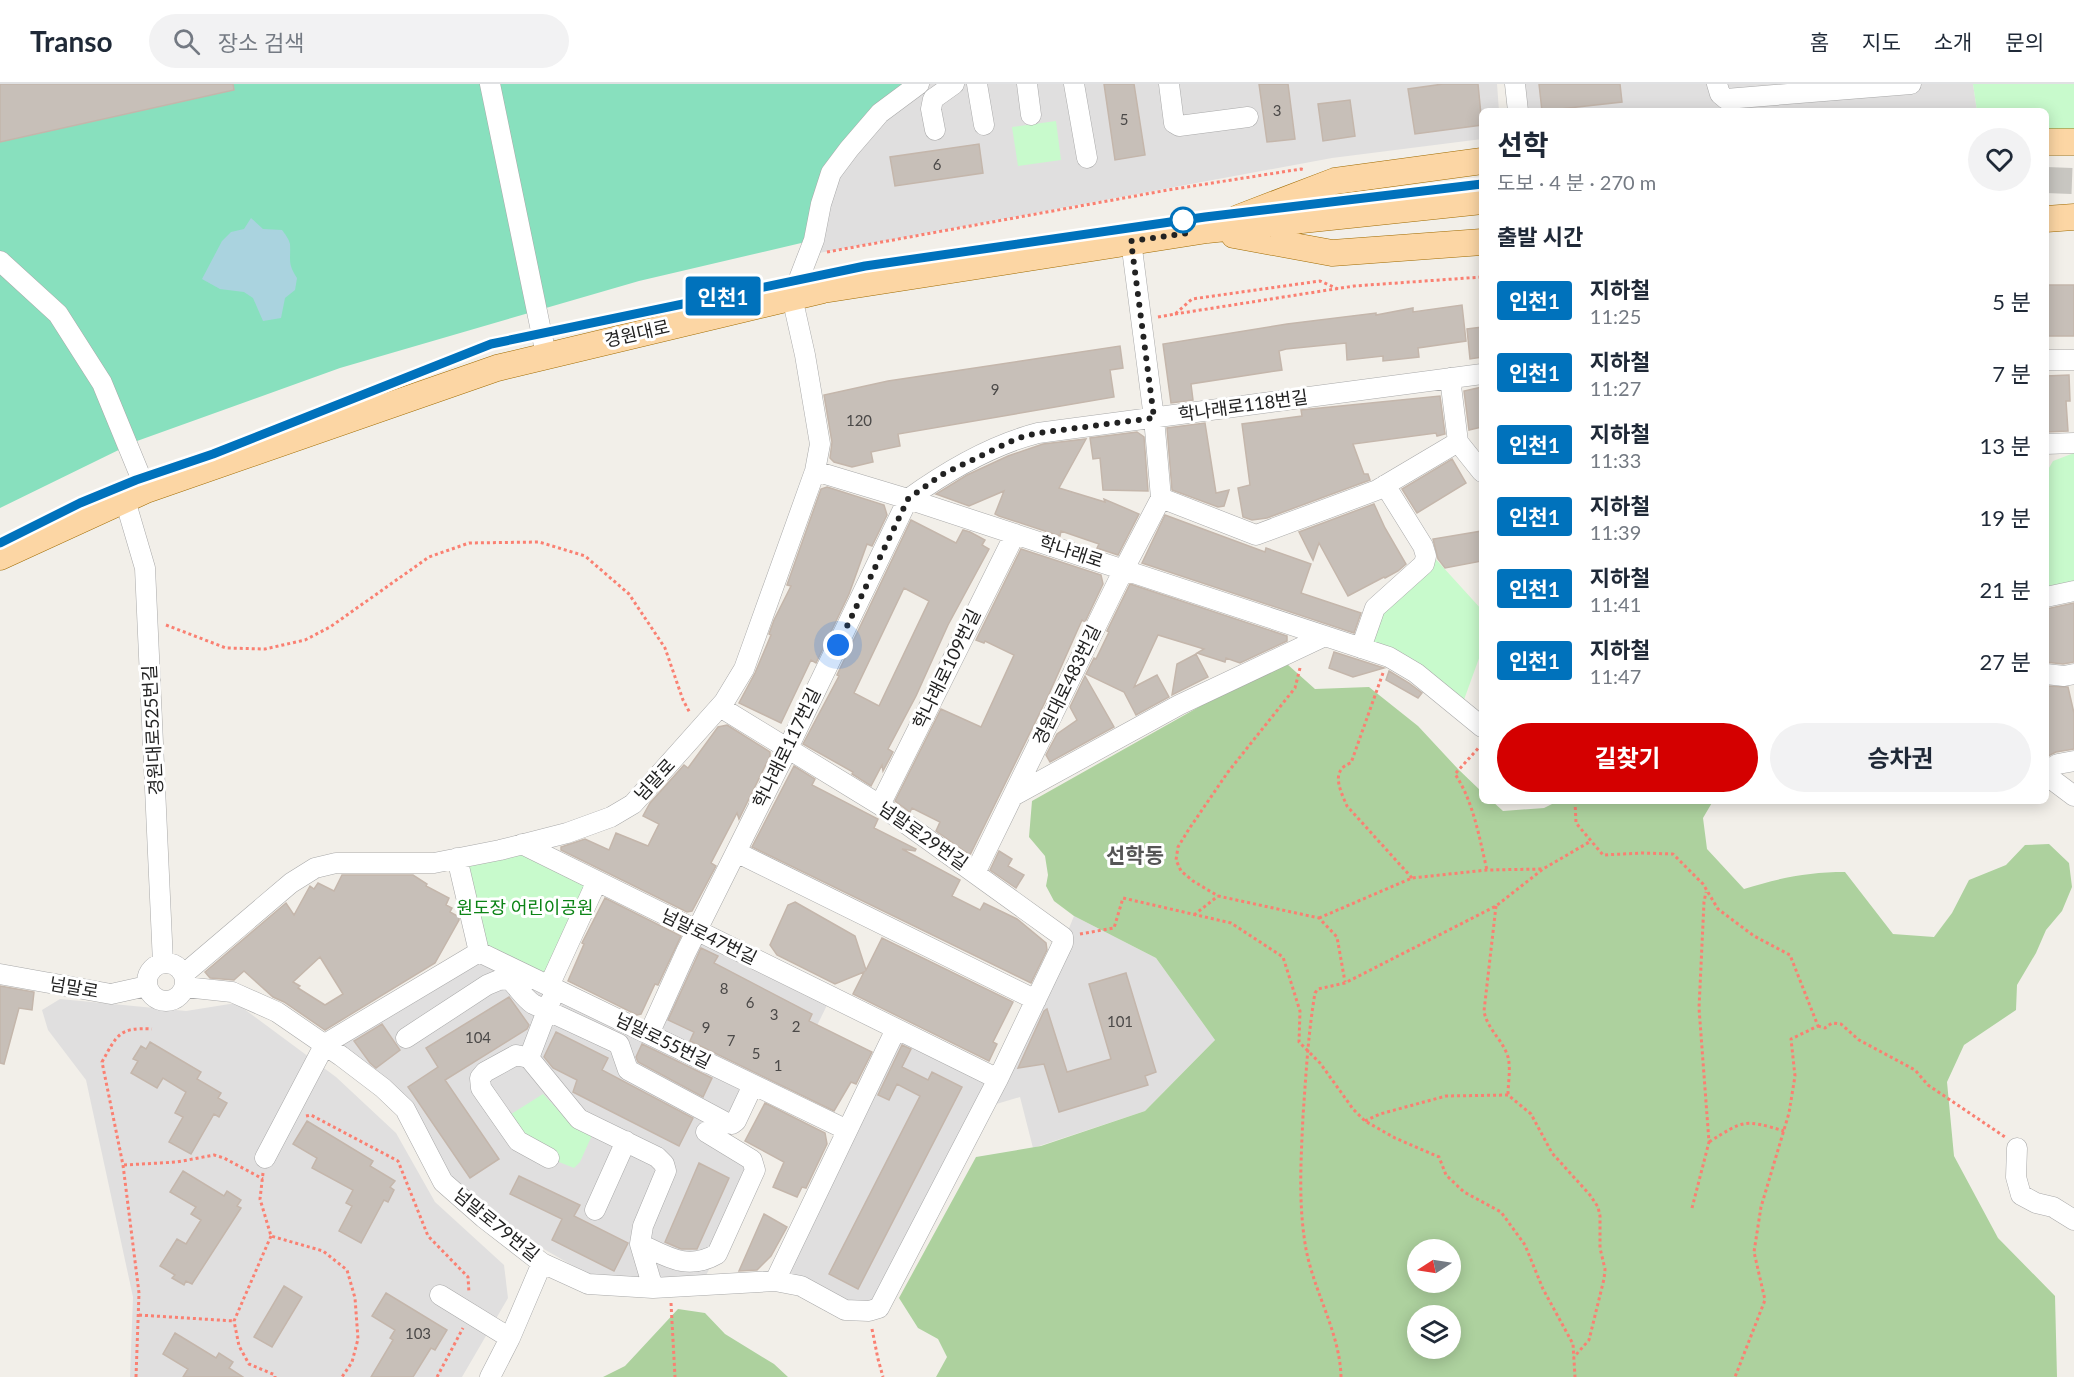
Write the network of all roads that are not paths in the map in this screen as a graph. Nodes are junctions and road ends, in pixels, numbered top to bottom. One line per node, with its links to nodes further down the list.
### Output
1 (490, 84): 30 (street)
2 (919, 84): 29 (street)
3 (954, 84): 17 (street)
4 (977, 84): 16 (street)
5 (1027, 84): 14 (street)
6 (1074, 84): 20 (street)
7 (1169, 84): 15 (street)
8 (1515, 84): 13 (street)
9 (1717, 84): 12 (street)
10 (1911, 84): 11 (street)
11 (1859, 86): 12 (street)
12 (1773, 90)
13 (1518, 108)
14 (1031, 114)
15 (1248, 117)
16 (984, 125)
17 (935, 130)
18 (2049, 142): 19 (main road)
19 (2074, 142)
20 (1087, 158)
21 (1479, 161): 25 (main road)
22 (1479, 201): 25 (main road, 경원대로)
23 (2074, 217): 24 (main road)
24 (2049, 219)
25 (1207, 230): 26 (main road, 경원대로); 27 (main road)
26 (1131, 241): 29 (main road, 경원대로); 35 (street)
27 (1479, 243)
28 (0, 261): 42 (street, 경원대로525번길)
29 (792, 297): 30 (main road, 경원대로); 40 (street, 넘말로)
30 (546, 356): 42 (main road, 경원대로)
31 (2049, 360): 32 (street)
32 (2074, 360)
33 (1479, 374): 34 (street, 학나래로118번길)
34 (1450, 378): 35 (street, 학나래로118번길); 36 (street)
35 (1154, 418): 43 (street); 44 (street, 학나래로118번길)
36 (1458, 442): 39 (street); 41 (street)
37 (2074, 443): 38 (street)
38 (2049, 444)
39 (1479, 468)
40 (815, 471): 44 (street, 학나래로); 54 (street, 넘말로)
41 (1385, 485): 43 (street); 51 (street)
42 (136, 495): 46 (main road, 경원대로); 70 (street, 경원대로525번길)
43 (1161, 498): 47 (street, 경원대로483번길)
44 (908, 499): 45 (street, 학나래로); 56 (street, 학나래로117번길)
45 (1015, 534): 47 (street, 학나래로); 62 (street, 학나래로109번길)
46 (0, 557)
47 (1124, 569): 50 (street, 학나래로); 60 (street, 경원대로483번길)
48 (2074, 591): 49 (street)
49 (2049, 596)
50 (1325, 636): 51 (street, 학나래로); 60 (street)
51 (1361, 648): 55 (street, 학나래로)
52 (2049, 674): 53 (street)
53 (2074, 674)
54 (720, 707): 56 (street, 넘말로29번길); 63 (street, 넘말로)
55 (1479, 724)
56 (788, 748): 62 (street, 넘말로29번길); 64 (street, 학나래로117번길)
57 (2074, 761): 58 (street)
58 (2049, 771)
59 (2049, 775): 61 (street)
60 (1013, 796): 66 (street, 경원대로483번길)
61 (2074, 796)
62 (880, 805): 66 (street, 넘말로29번길)
63 (522, 844): 65 (street, 넘말로); 67 (street, 넘말로47번길)
64 (736, 852): 68 (street, 학나래로117번길); 75 (street)
65 (458, 858): 69 (street); 72 (street, 넘말로)
66 (975, 873): 75 (street, 넘말로29번길)
67 (597, 881): 68 (street, 넘말로47번길); 74 (street)
68 (697, 931): 77 (street, 넘말로47번길); 78 (street, 학나래로117번길)
69 (479, 952): 74 (street, 넘말로55번길); 80 (street)
70 (163, 963): 72 (street); 73 (street)
71 (0, 974): 73 (street, 넘말로)
72 (184, 981): 73 (street); 80 (street, 넘말로79번길)
73 (147, 986)
74 (552, 987): 76 (street); 78 (street, 넘말로55번길)
75 (1036, 1000): 82 (street)
76 (547, 1011): 79 (street); 81 (street); 83 (street)
77 (896, 1029): 82 (street, 넘말로47번길); 84 (street)
78 (649, 1034): 83 (street, 넘말로55번길)
79 (406, 1038)
80 (325, 1044): 88 (street); 93 (street, 넘말로79번길)
81 (529, 1058): 86 (street); 89 (street)
82 (998, 1079): 94 (street, 넘말로79번길)
83 (753, 1085): 84 (street, 넘말로55번길)
84 (847, 1130): 94 (street)
85 (706, 1132): 92 (street)
86 (626, 1141): 90 (street); 92 (street)
87 (2017, 1148): 91 (street)
88 (265, 1158)
89 (549, 1158)
90 (595, 1210)
91 (2074, 1220)
92 (640, 1244): 95 (street)
93 (542, 1263): 95 (street, 넘말로79번길); 97 (street)
94 (774, 1281): 95 (street, 넘말로79번길)
95 (662, 1287)
96 (440, 1295): 97 (street)
97 (510, 1338): 98 (street)
98 (490, 1377)

